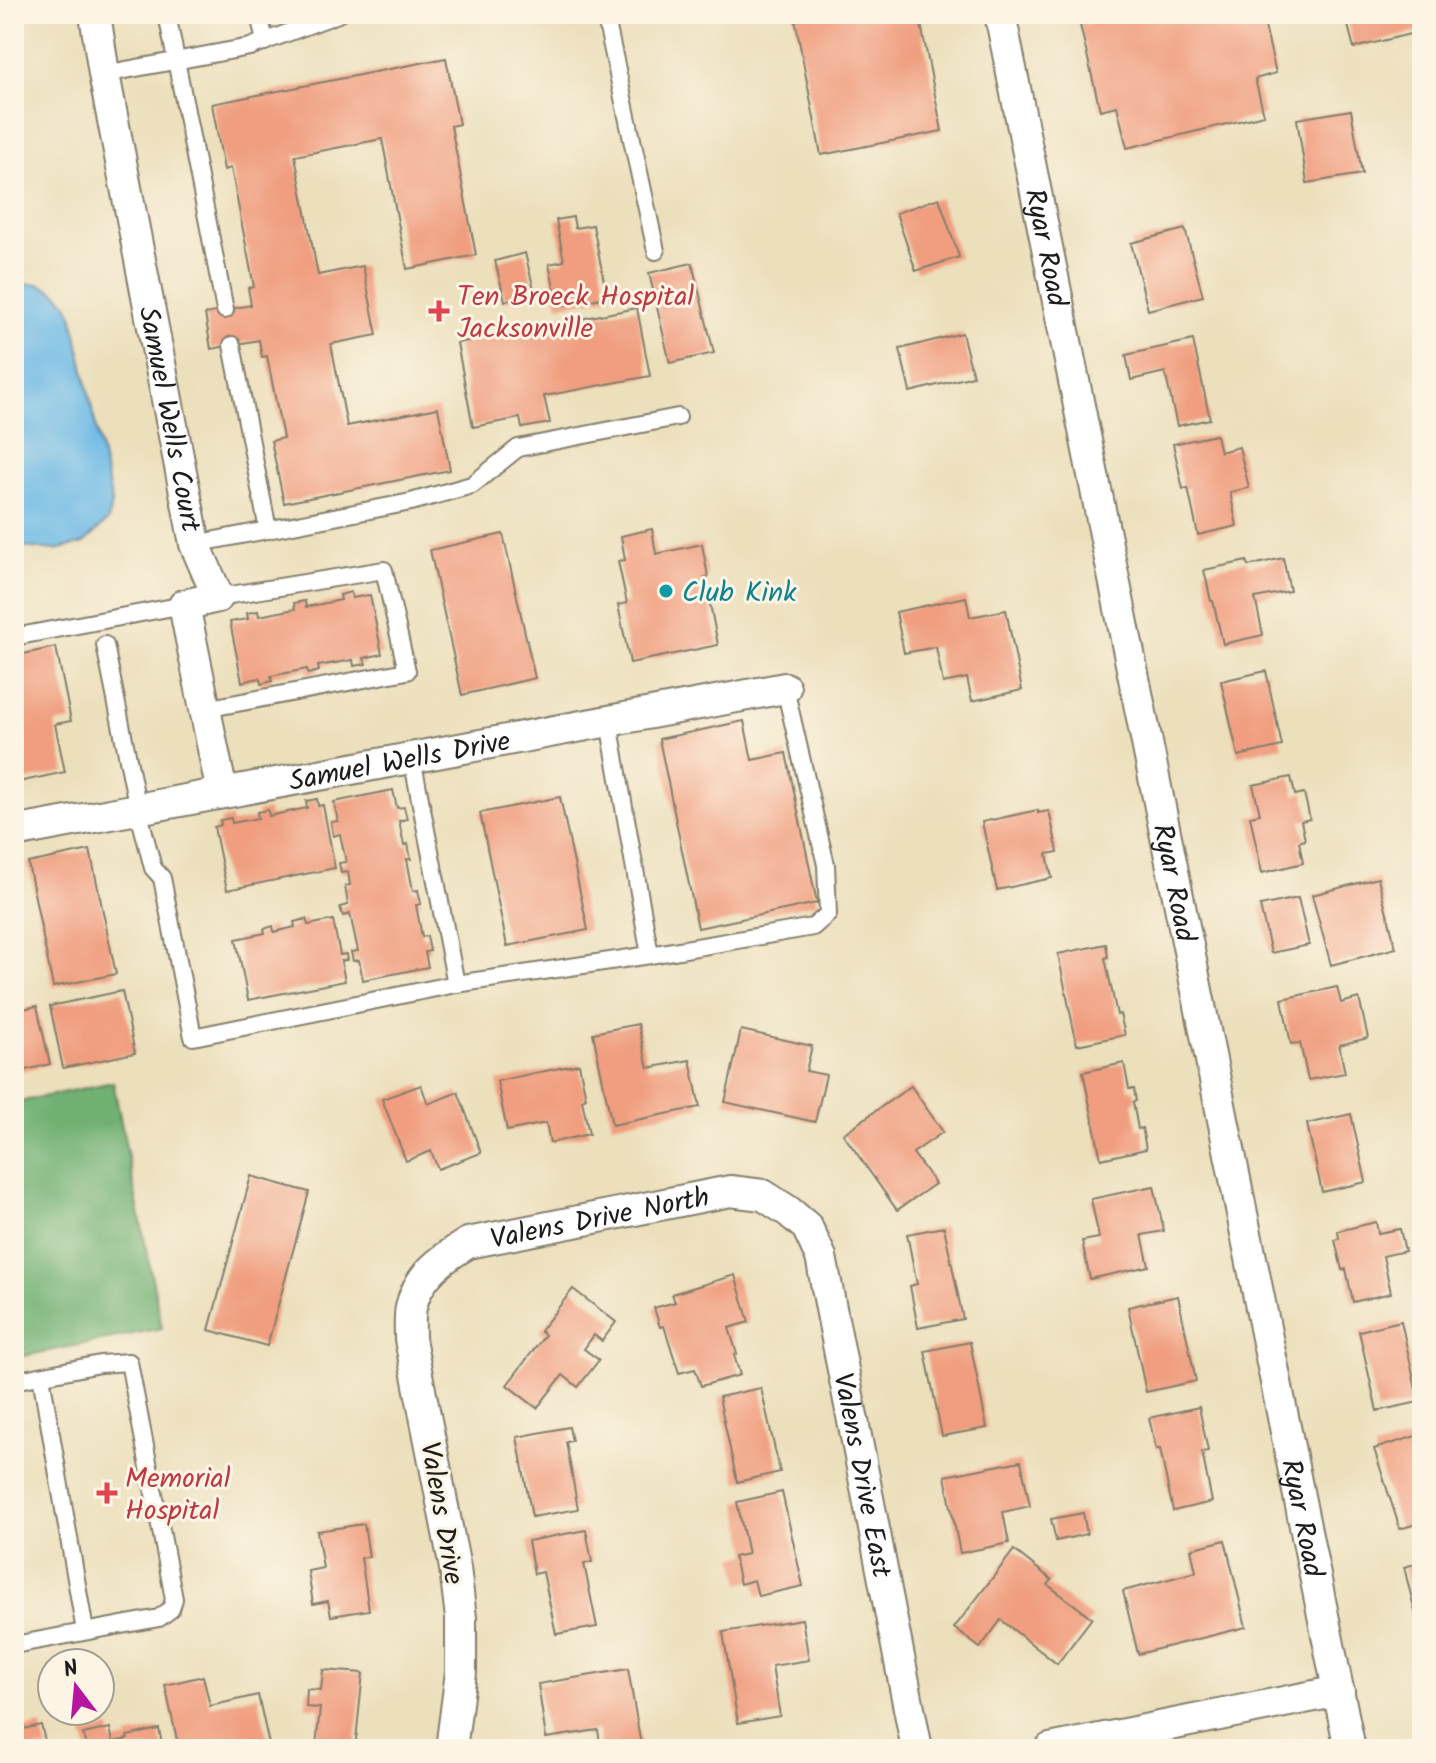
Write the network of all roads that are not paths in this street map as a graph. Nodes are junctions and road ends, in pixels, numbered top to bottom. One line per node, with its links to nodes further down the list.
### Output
1 (95, 14): 9 (street, Samuel Wells Court)
2 (167, 14): 8 (lane)
3 (259, 14): 7 (lane)
4 (338, 14): 7 (lane)
5 (605, 14): 10 (lane)
6 (1000, 14): 35 (street, Ryar Road)
7 (265, 42): 8 (lane)
8 (176, 62): 9 (lane); 11 (lane)
9 (104, 74): 15 (street, Samuel Wells Court)
10 (656, 251)
11 (225, 310)
12 (232, 345): 14 (lane)
13 (678, 417): 14 (lane)
14 (268, 530): 15 (lane)
15 (195, 544): 16 (street, Samuel Wells Court)
16 (218, 597): 17 (street); 21 (lane)
17 (184, 605): 18 (lane); 21 (street)
18 (14, 637)
19 (105, 645): 25 (lane)
20 (785, 688): 22 (street, Samuel Wells Drive); 27 (lane)
21 (205, 709): 24 (street)
22 (609, 722): 23 (street, Samuel Wells Drive); 27 (lane)
23 (412, 758): 24 (street, Samuel Wells Drive); 28 (lane)
24 (222, 793): 25 (street, Samuel Wells Drive)
25 (138, 809): 26 (street, Samuel Wells Drive); 28 (lane)
26 (14, 832)
27 (650, 955): 28 (lane)
28 (456, 984)
29 (788, 1211): 30 (street, Valens Drive North); 37 (street, Valens Drive East)
30 (421, 1281): 36 (street, Valens Drive)
31 (41, 1376): 32 (lane); 33 (lane); 33 (lane)
32 (14, 1381)
33 (85, 1631): 34 (lane)
34 (14, 1645)
35 (1339, 1691): 38 (street); 39 (street, Ryar Road)
36 (451, 1749)
37 (917, 1749)
38 (1050, 1749)
39 (1350, 1749)

